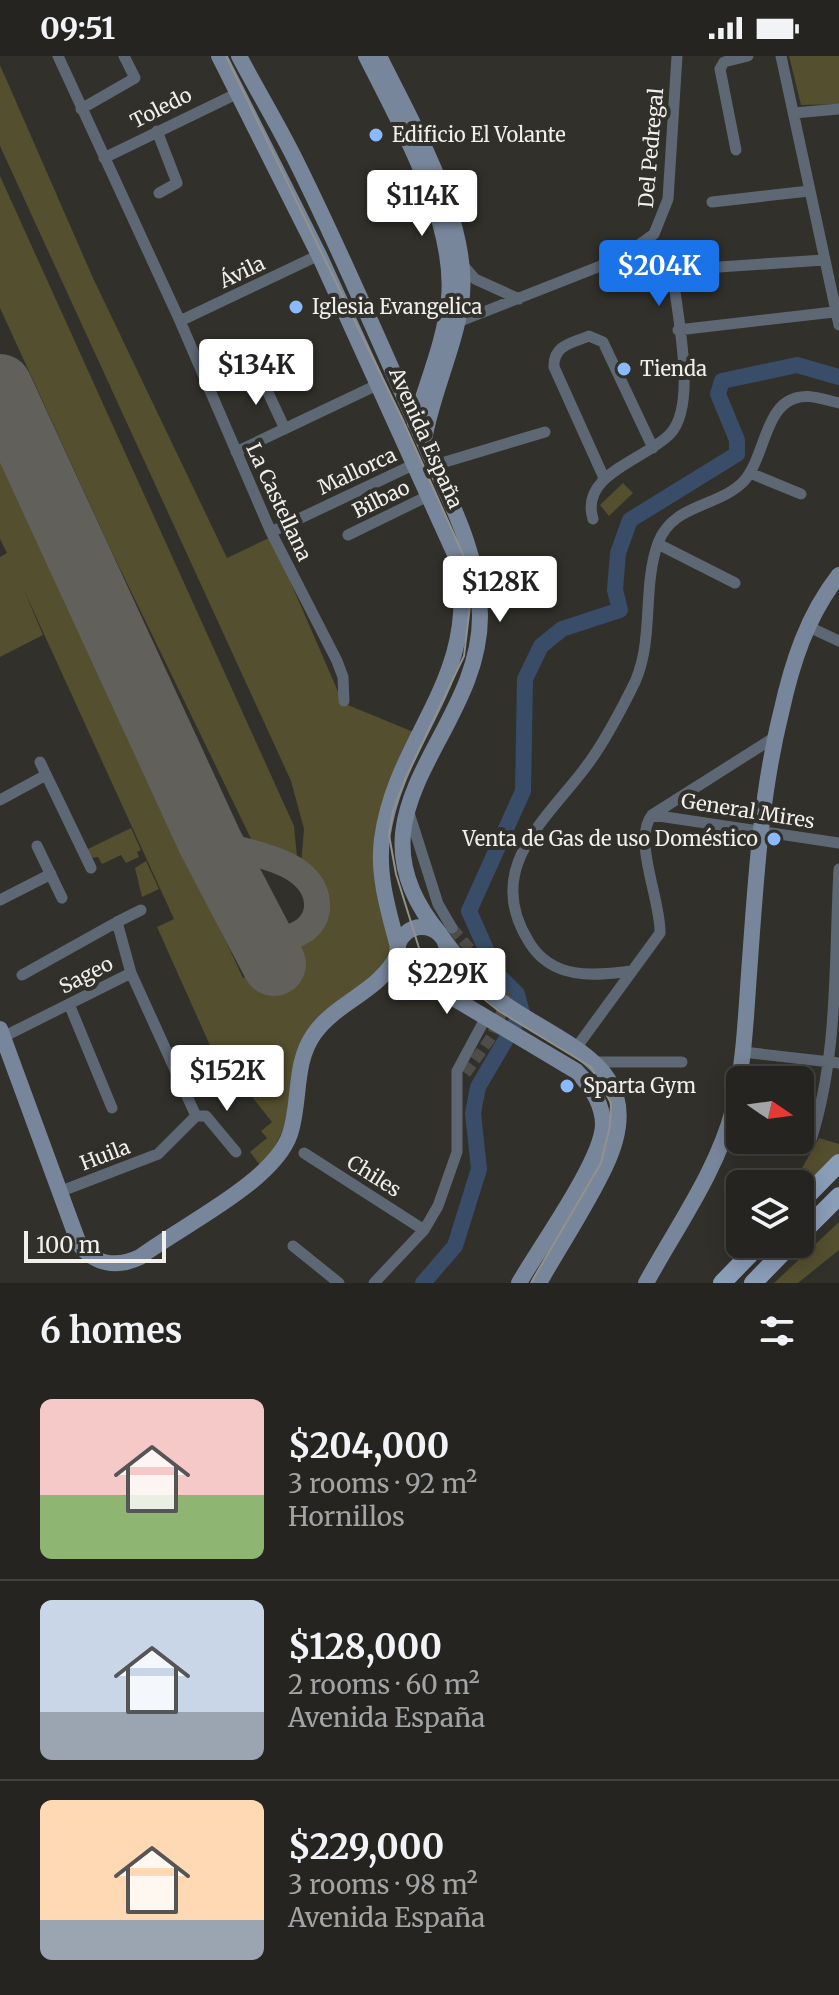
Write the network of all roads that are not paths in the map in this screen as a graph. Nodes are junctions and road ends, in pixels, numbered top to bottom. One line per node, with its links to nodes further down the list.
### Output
1 (58, 56): 12 (street, La Castellana)
2 (124, 56): 12 (street)
3 (219, 56): 10 (main road, Avenida España)
4 (239, 56): 33 (main road, Avenida España)
5 (366, 56): 11 (main road)
6 (379, 56): 11 (main road)
7 (677, 56): 25 (street, Del Pedregal)
8 (748, 56): 16 (street)
9 (781, 56): 14 (street)
10 (236, 94): 15 (street, Toledo); 21 (main road, Avenida España)
11 (398, 108): 22 (main road); 28 (main road)
12 (81, 109): 17 (street, La Castellana)
13 (839, 109): 14 (street)
14 (794, 113): 18 (street)
15 (157, 131): 17 (street, Toledo); 19 (street)
16 (736, 150)
17 (104, 158): 27 (street, La Castellana)
18 (809, 191): 20 (street); 24 (street)
19 (159, 193)
20 (712, 202)
21 (319, 255): 27 (street, Ávila); 34 (main road, Avenida España)
22 (461, 260): 25 (street); 28 (main road)
23 (839, 260): 24 (street)
24 (825, 264): 26 (street); 30 (street)
25 (519, 299): 28 (street, Del Pedregal)
26 (834, 312): 29 (street); 30 (street)
27 (180, 321): 41 (street, La Castellana)
28 (451, 324): 31 (main road); 39 (main road)
29 (839, 325)
30 (678, 330): 40 (street)
31 (432, 367): 33 (main road); 36 (main road)
32 (258, 371): 37 (street)
33 (396, 371): 36 (main road, Avenida España)
34 (379, 384): 37 (street); 39 (main road, Avenida España)
35 (839, 403): 44 (street)
36 (416, 421): 39 (main road, Avenida España)
37 (285, 429): 41 (street)
38 (545, 432): 43 (street)
39 (416, 444): 42 (main road, Avenida España); 43 (main road, Avenida España)
40 (653, 448): 45 (street); 45 (street)
41 (236, 452): 49 (street, La Castellana)
42 (415, 464): 47 (main road, Avenida España); 49 (street, Mallorca)
43 (435, 465): 72 (main road, Avenida España)
44 (750, 473): 46 (street); 51 (street)
45 (604, 478): 48 (street)
46 (801, 494)
47 (430, 495): 50 (street, Bilbao); 73 (main road, Avenida España)
48 (593, 519)
49 (271, 532): 56 (street, La Castellana)
50 (348, 535)
51 (658, 544): 53 (street); 77 (street)
52 (839, 575): 54 (main road)
53 (735, 583)
54 (807, 626): 55 (street); 57 (main road)
55 (839, 641)
56 (344, 701)
57 (775, 737): 61 (street); 62 (main road)
58 (40, 762): 59 (street)
59 (46, 775): 60 (street); 65 (street)
60 (0, 800)
61 (652, 815): 62 (street, General Mires); 74 (street)
62 (759, 831): 63 (street, General Mires); 85 (main road)
63 (839, 843)
64 (37, 846): 67 (street)
65 (91, 868)
66 (839, 869): 88 (street)
67 (51, 874): 68 (street); 69 (street)
68 (62, 898)
69 (0, 900)
70 (141, 910): 71 (street)
71 (117, 922): 75 (street); 76 (street)
72 (445, 934): 73 (main road); 78 (main road); 84 (main road, Avenida España)
73 (398, 951): 78 (main road); 79 (main road)
74 (632, 971): 77 (street); 80 (street)
75 (131, 973): 81 (street, Sageo); 90 (street, Sageo)
76 (22, 975)
77 (601, 975): 80 (street)
78 (416, 976): 79 (main road); 82 (main road)
79 (374, 985): 96 (main road)
80 (613, 997): 84 (street)
81 (69, 1004): 83 (street, Sageo); 89 (street)
82 (489, 1022): 99 (street); 105 (main road)
83 (3, 1044): 96 (main road)
84 (576, 1048): 86 (main road, Avenida España)
85 (743, 1052): 88 (street); 107 (main road)
86 (597, 1062): 87 (street); 106 (main road, Avenida España)
87 (682, 1062)
88 (834, 1062): 91 (street)
89 (112, 1108)
90 (196, 1116): 92 (street); 96 (street, Huila)
91 (814, 1132)
92 (236, 1152)
93 (304, 1153): 99 (street, Chiles)
94 (839, 1163): 95 (main road)
95 (814, 1189)
96 (59, 1192)
97 (839, 1196): 98 (main road)
98 (814, 1221)
99 (424, 1230): 104 (street)
100 (293, 1246): 103 (street)
101 (746, 1258): 108 (main road)
102 (777, 1258): 109 (main road)
103 (339, 1283)
104 (374, 1283)
105 (519, 1283)
106 (539, 1283)
107 (646, 1283)
108 (722, 1283)
109 (753, 1283)

